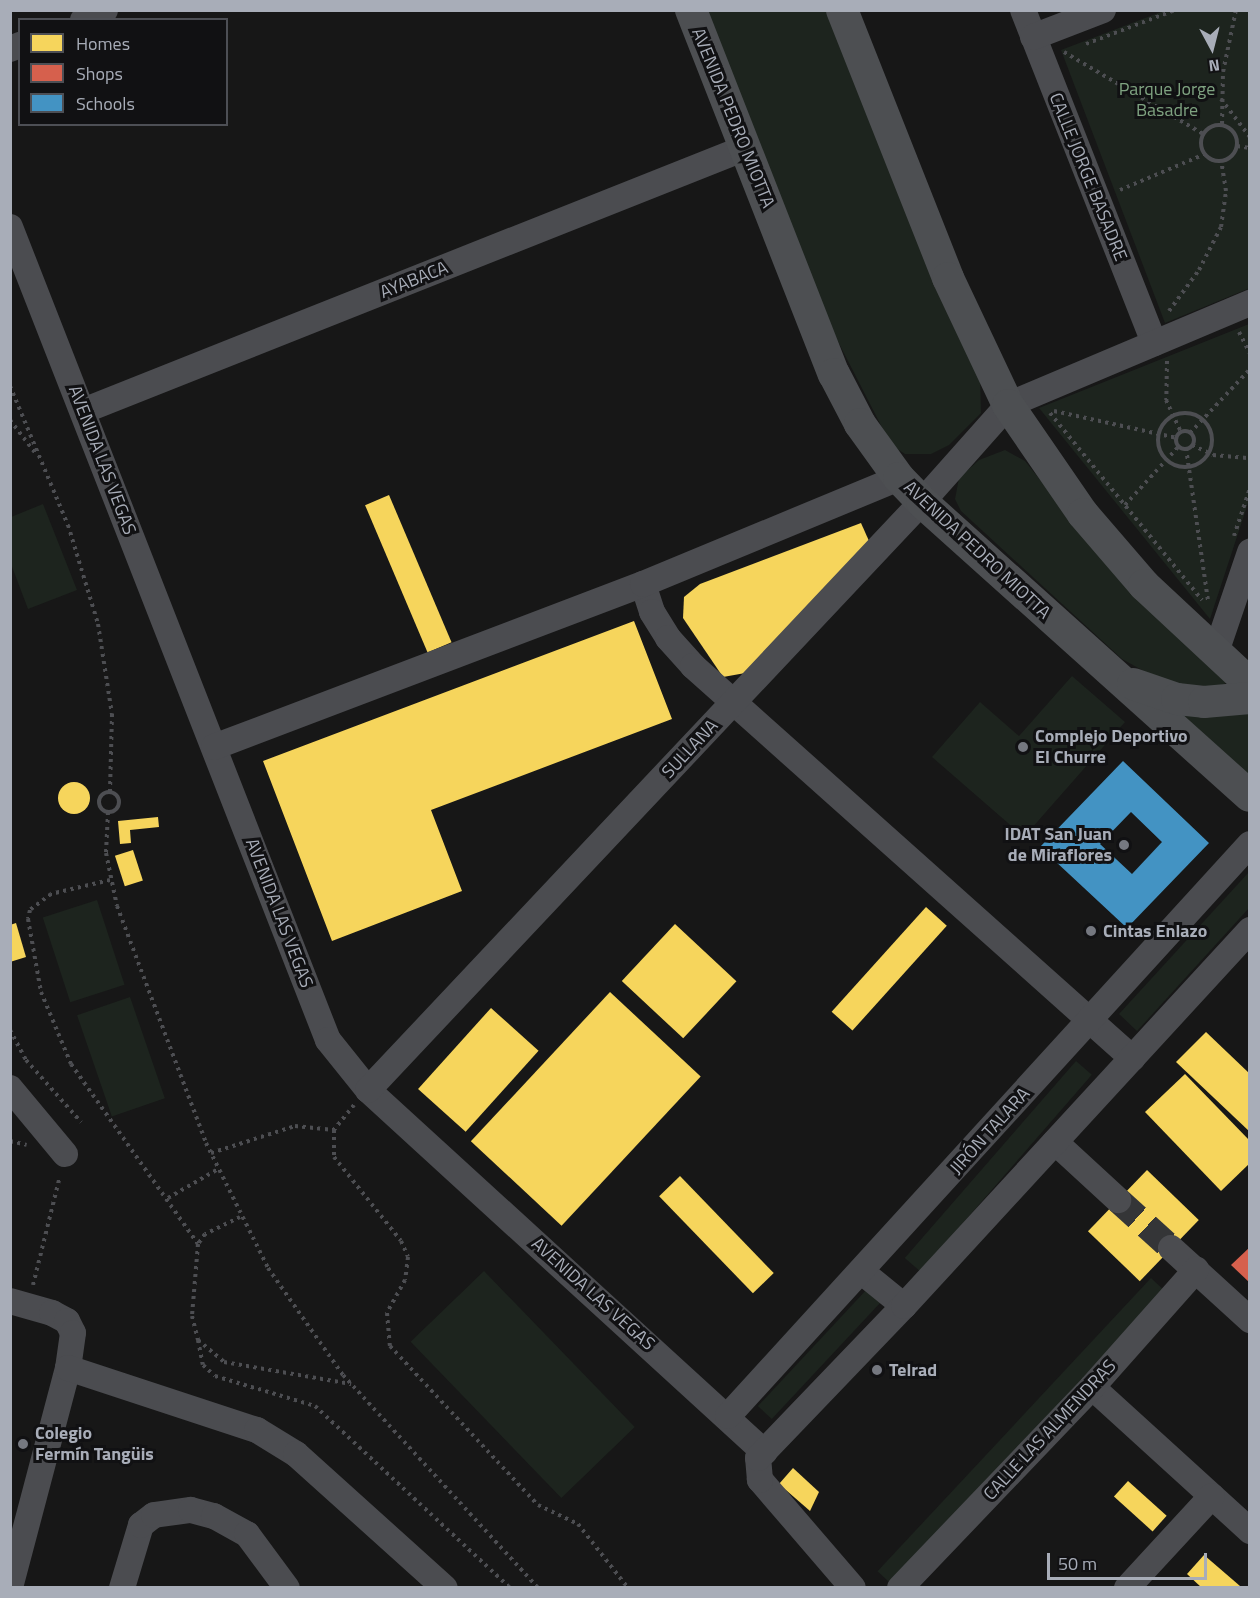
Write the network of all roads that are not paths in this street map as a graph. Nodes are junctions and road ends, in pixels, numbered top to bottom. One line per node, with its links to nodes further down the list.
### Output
1 (105, 10): 6 (street)
2 (691, 10): 8 (main road, AVENIDA PEDRO MIOTTA)
3 (842, 10): 12 (main road)
4 (1023, 10): 7 (street, CALLE JORGE BASADRE)
5 (1103, 10): 7 (street)
6 (87, 18)
7 (1033, 37): 11 (street, CALLE JORGE BASADRE)
8 (745, 148): 13 (street, AYABACA); 14 (main road, AVENIDA PEDRO MIOTTA)
9 (10, 227): 13 (street, AVENIDA LAS VEGAS)
10 (1250, 303): 11 (street)
11 (1159, 357): 12 (street)
12 (1008, 405): 15 (street, SULLANA); 18 (main road)
13 (82, 411): 23 (street, AVENIDA LAS VEGAS)
14 (898, 478): 15 (main road, AVENIDA PEDRO MIOTTA); 17 (street)
15 (922, 502): 19 (main road, AVENIDA PEDRO MIOTTA); 22 (street, SULLANA)
16 (1250, 552): 18 (street)
17 (643, 584): 22 (street); 23 (street)
18 (1216, 652): 20 (main road)
19 (1121, 680): 21 (main road); 24 (main road, AVENIDA PEDRO MIOTTA)
20 (1250, 684)
21 (1250, 698)
22 (733, 703): 27 (street); 30 (street, SULLANA)
23 (214, 747): 30 (street, AVENIDA LAS VEGAS)
24 (1250, 796)
25 (1250, 844): 27 (street, JIRÓN TALARA)
26 (1250, 930): 28 (street)
27 (1088, 1022): 28 (street); 36 (street, JIRÓN TALARA)
28 (1132, 1058): 31 (street)
29 (10, 1088): 32 (street)
30 (368, 1090): 42 (street, AVENIDA LAS VEGAS)
31 (1054, 1142): 33 (street); 38 (street)
32 (65, 1154)
33 (1118, 1200)
34 (1172, 1248): 35 (street)
35 (1196, 1270): 39 (street); 41 (street, CALLE LAS ALMENDRAS)
36 (862, 1272): 38 (street); 42 (street, JIRÓN TALARA)
37 (19, 1303): 40 (street)
38 (904, 1306): 43 (street)
39 (1250, 1320)
40 (68, 1368): 46 (street); 49 (street)
41 (1092, 1387): 44 (street); 51 (street, CALLE LAS ALMENDRAS)
42 (728, 1416): 43 (street, AVENIDA LAS VEGAS)
43 (764, 1452): 50 (street)
44 (1212, 1496): 45 (street); 52 (street)
45 (1250, 1531)
46 (10, 1587)
47 (122, 1587): 48 (street)
48 (287, 1587)
49 (445, 1587)
50 (853, 1587)
51 (900, 1587)
52 (1127, 1587)

